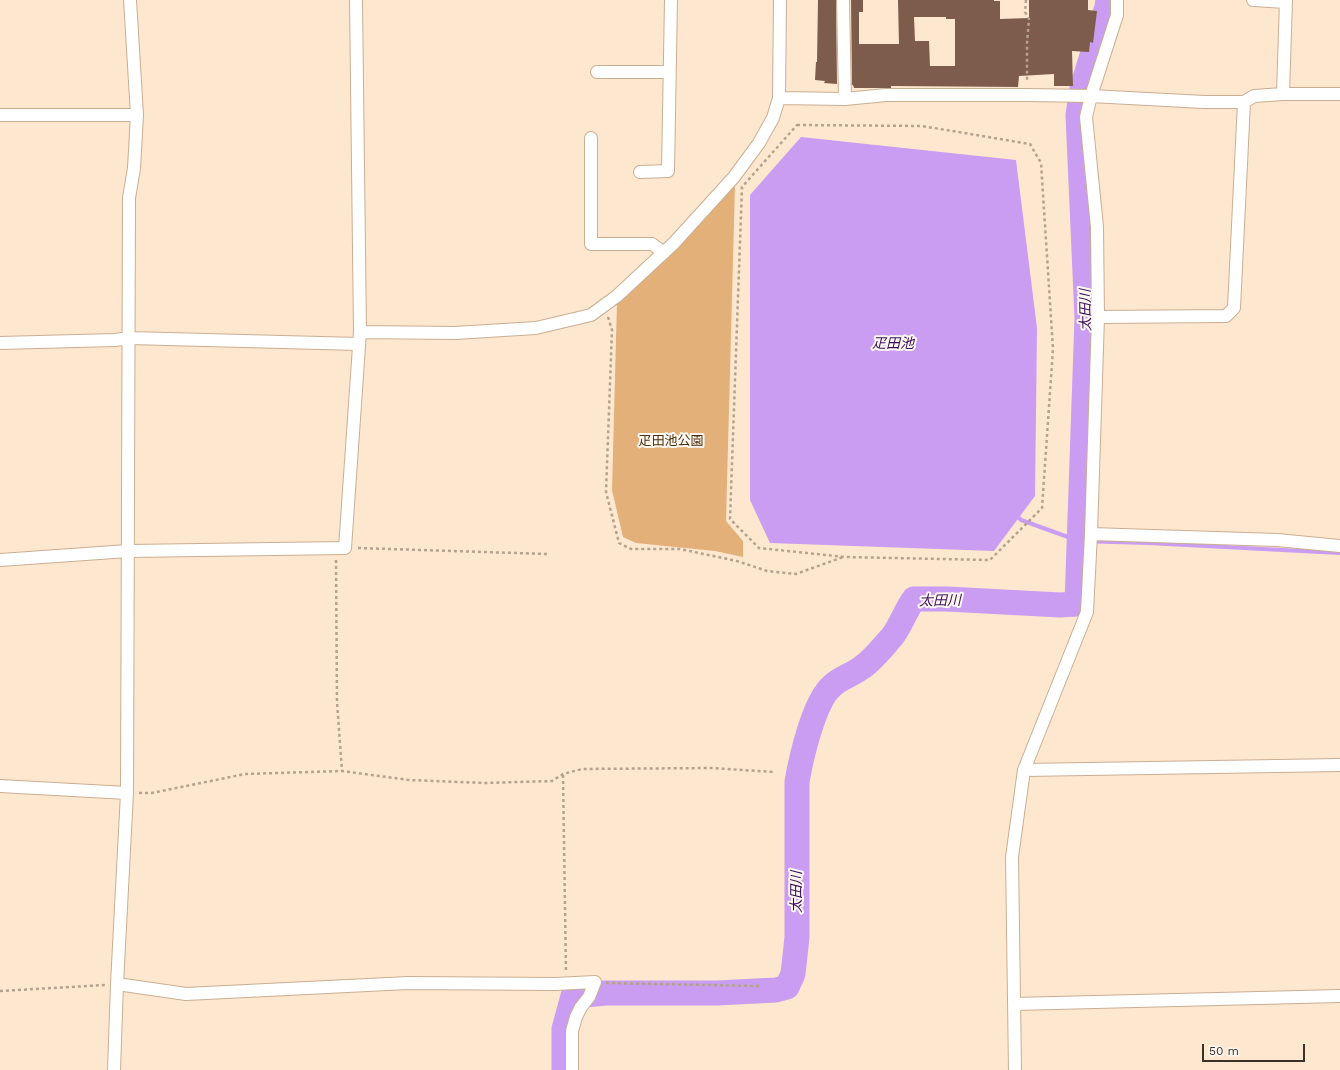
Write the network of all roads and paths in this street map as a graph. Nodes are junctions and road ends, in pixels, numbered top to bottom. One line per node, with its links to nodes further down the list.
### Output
1 (130, 0): 20 (street)
2 (356, 0): 27 (street)
3 (671, 0): 11 (street)
4 (780, 0): 16 (street)
5 (843, 0): 17 (street)
6 (1026, 0): 14 (path)
7 (1117, 0): 15 (street)
8 (1253, 0): 9 (street)
9 (1286, 1): 12 (street)
10 (597, 72): 11 (street)
11 (670, 72): 22 (street)
12 (1283, 94): 13 (street); 18 (street)
13 (1340, 94)
14 (1027, 95): 15 (street); 17 (street)
15 (1091, 96): 18 (street); 25 (street)
16 (779, 98): 17 (street); 23 (street)
17 (845, 99)
18 (1244, 102): 25 (street)
19 (0, 115): 20 (street)
20 (137, 115): 26 (street)
21 (591, 138): 23 (street)
22 (640, 172)
23 (664, 253): 24 (street)
24 (604, 305): 27 (street); 34 (path)
25 (1098, 317): 29 (street)
26 (129, 338): 27 (street); 28 (street); 32 (street)
27 (359, 338): 31 (street)
28 (0, 343)
29 (1091, 534): 30 (street); 37 (street)
30 (1340, 546)
31 (340, 548): 32 (street); 33 (path); 38 (path)
32 (128, 551): 35 (street); 42 (street)
33 (547, 554)
34 (845, 556): 34 (path)
35 (0, 560)
36 (1340, 765): 37 (street)
37 (1024, 770): 49 (street)
38 (342, 771): 40 (path); 42 (path)
39 (774, 772): 40 (path)
40 (563, 774): 45 (path)
41 (0, 786): 42 (street)
42 (127, 793): 44 (street)
43 (595, 982): 45 (street); 46 (path); 51 (street)
44 (117, 984): 45 (street); 47 (path); 50 (street)
45 (566, 984)
46 (759, 986)
47 (0, 991)
48 (1340, 996): 49 (street)
49 (1014, 1004): 52 (street)
50 (114, 1070)
51 (572, 1070)
52 (1015, 1070)

